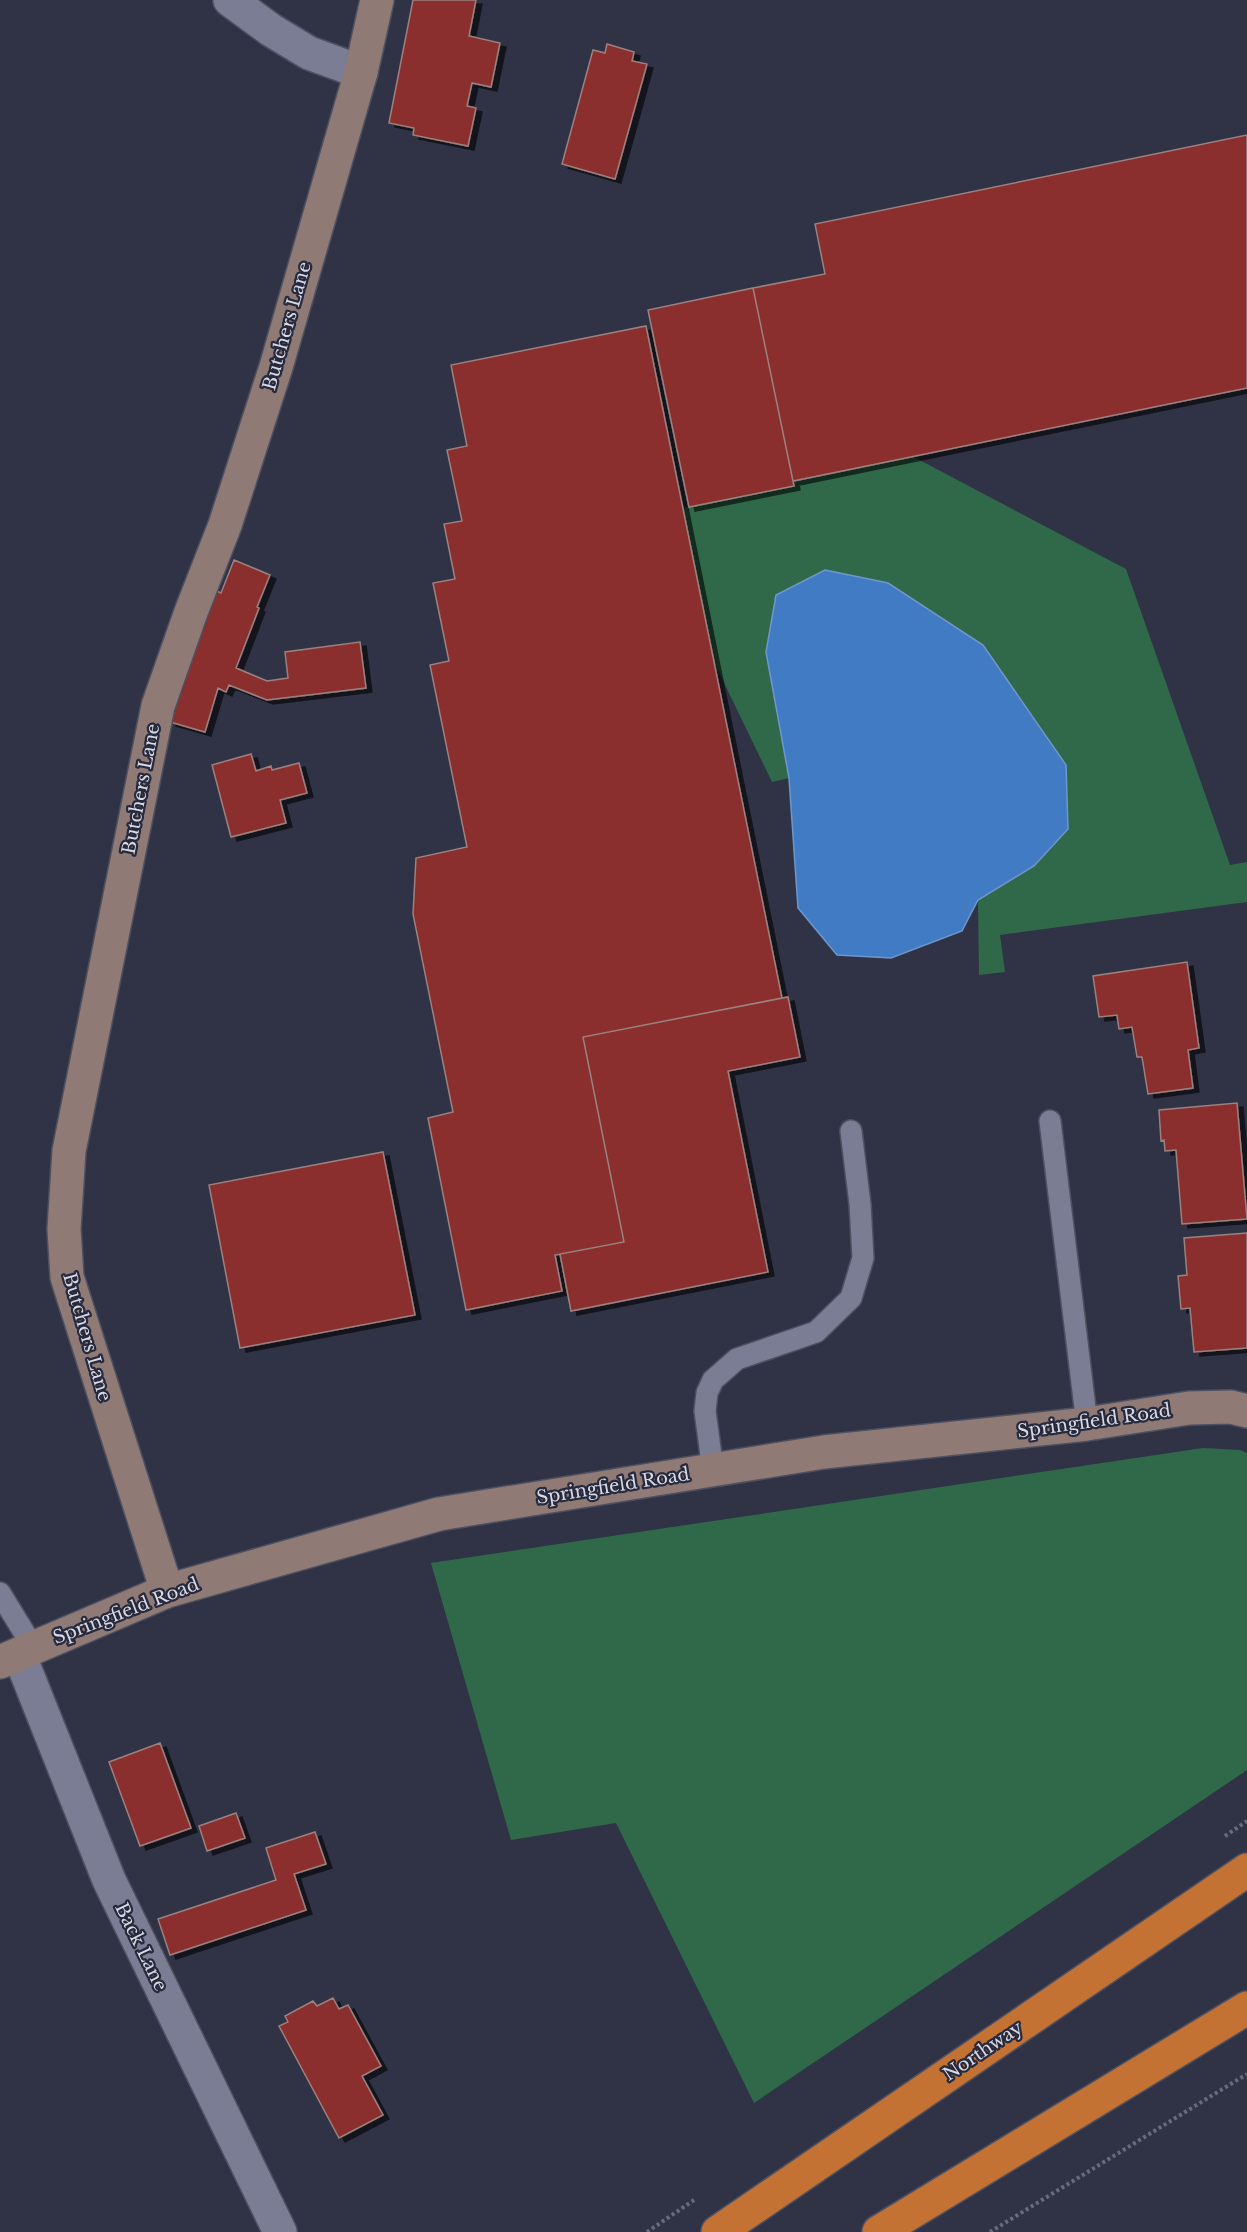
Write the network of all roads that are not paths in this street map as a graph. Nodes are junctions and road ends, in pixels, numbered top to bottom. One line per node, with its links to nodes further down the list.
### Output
1 (230, 0): 3 (street)
2 (377, 0): 3 (street, Butchers Lane)
3 (361, 72): 9 (street, Butchers Lane)
4 (1050, 1121): 7 (lane)
5 (851, 1131): 8 (lane)
6 (1247, 1411): 7 (street, Springfield Road)
7 (1087, 1424): 8 (street, Springfield Road)
8 (713, 1470): 9 (street, Springfield Road)
9 (167, 1591): 11 (street, Springfield Road)
10 (0, 1593): 11 (lane)
11 (17, 1654): 14 (street, Back Lane)
12 (1247, 1870): 15 (highway, Northway)
13 (1247, 2008): 16 (highway)
14 (280, 2232)
15 (718, 2232)
16 (879, 2232)

